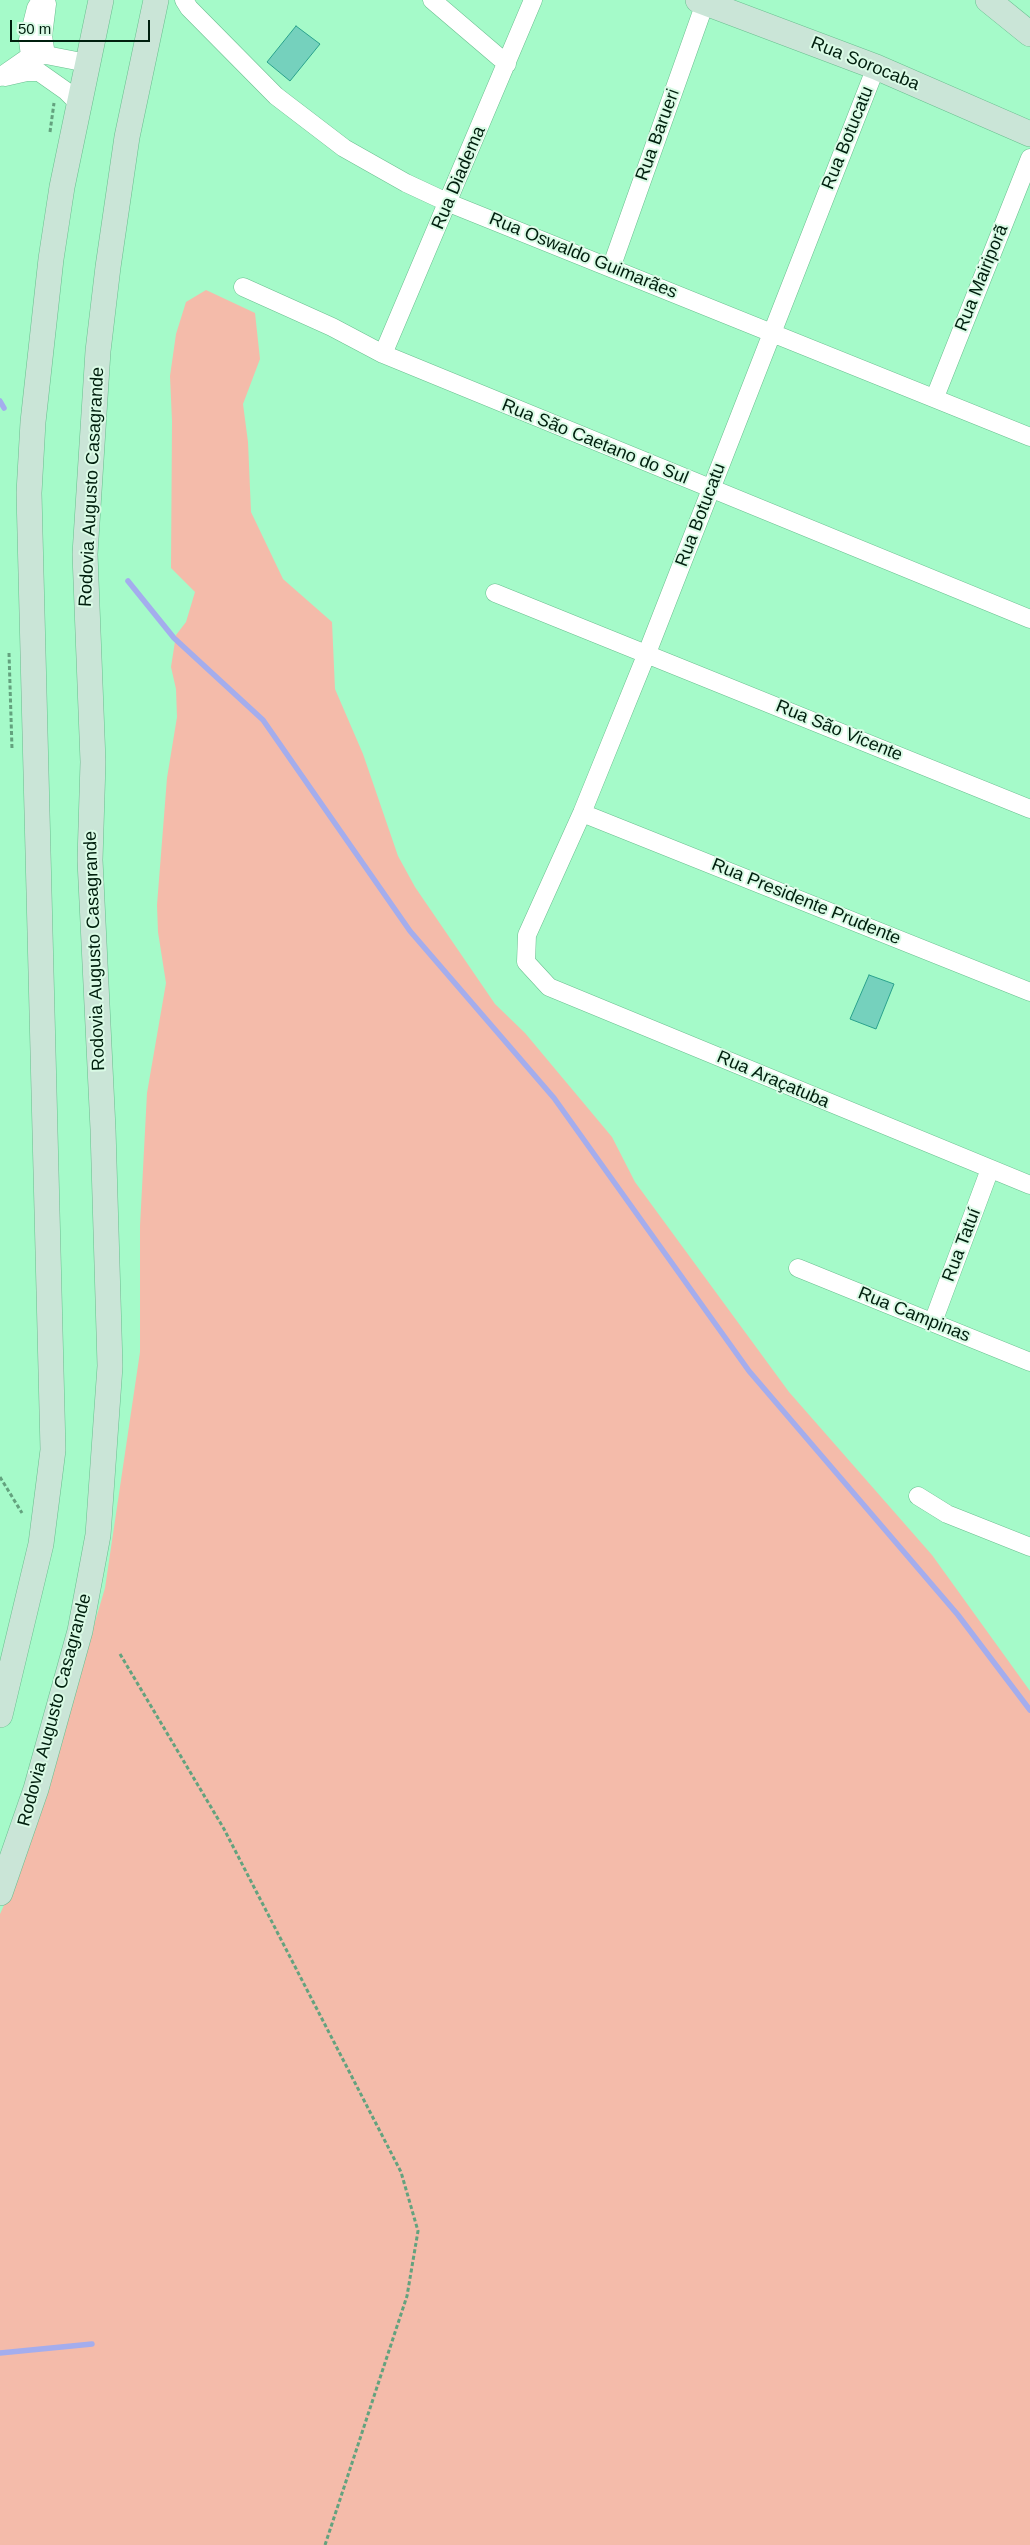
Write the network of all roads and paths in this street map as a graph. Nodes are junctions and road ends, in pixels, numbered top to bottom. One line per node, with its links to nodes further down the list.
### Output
1 (41, 0): 11 (street)
2 (48, 0): 11 (street)
3 (101, 0): 12 (main road)
4 (156, 0): 46 (main road, Rodovia Augusto Casagrande)
5 (184, 0): 20 (street, Rua Oswaldo Guimarães)
6 (432, 0): 13 (street)
7 (533, 0): 13 (street, Rua Diadema)
8 (988, 0): 10 (main road)
9 (702, 1): 14 (main road, Rua Sorocaba); 21 (street, Rua Barueri)
10 (1030, 34)
11 (38, 56): 12 (street); 15 (street); 16 (street)
12 (87, 63): 17 (main road)
13 (507, 64): 20 (street, Rua Diadema)
14 (876, 67): 18 (main road, Rua Sorocaba); 23 (street, Rua Botucatu)
15 (39, 72): 16 (street); 17 (street)
16 (0, 78)
17 (78, 103): 42 (main road)
18 (1030, 134)
19 (1030, 158): 25 (street, Rua Mairiporã)
20 (449, 202): 21 (street, Rua Oswaldo Guimarães); 24 (street, Rua Diadema)
21 (611, 268): 23 (street, Rua Oswaldo Guimarães)
22 (243, 287): 24 (street, Rua São Caetano do Sul)
23 (772, 332): 25 (street, Rua Oswaldo Guimarães); 27 (street, Rua Botucatu)
24 (383, 354): 27 (street, Rua São Caetano do Sul)
25 (935, 397): 26 (street, Rua Oswaldo Guimarães)
26 (1030, 437)
27 (711, 490): 29 (street, Rua São Caetano do Sul); 30 (street, Rua Botucatu)
28 (495, 593): 30 (street, Rua São Vicente)
29 (1030, 619)
30 (647, 653): 31 (street, Rua São Vicente); 32 (street, Rua Botucatu)
31 (1030, 808)
32 (582, 813): 33 (street, Rua Botucatu); 34 (street, Rua Presidente Prudente)
33 (526, 962): 35 (street, Rua Araçatuba)
34 (1030, 992)
35 (990, 1169): 36 (street, Rua Araçatuba); 38 (street, Rua Tatuí)
36 (1030, 1184)
37 (798, 1268): 38 (street, Rua Campinas)
38 (933, 1322): 39 (street, Rua Campinas)
39 (1030, 1362)
40 (0, 1477): 42 (path)
41 (918, 1496): 43 (street)
42 (41, 1544): 45 (main road)
43 (1030, 1547)
44 (120, 1654): 47 (path)
45 (0, 1714)
46 (0, 1893)
47 (325, 2545)

